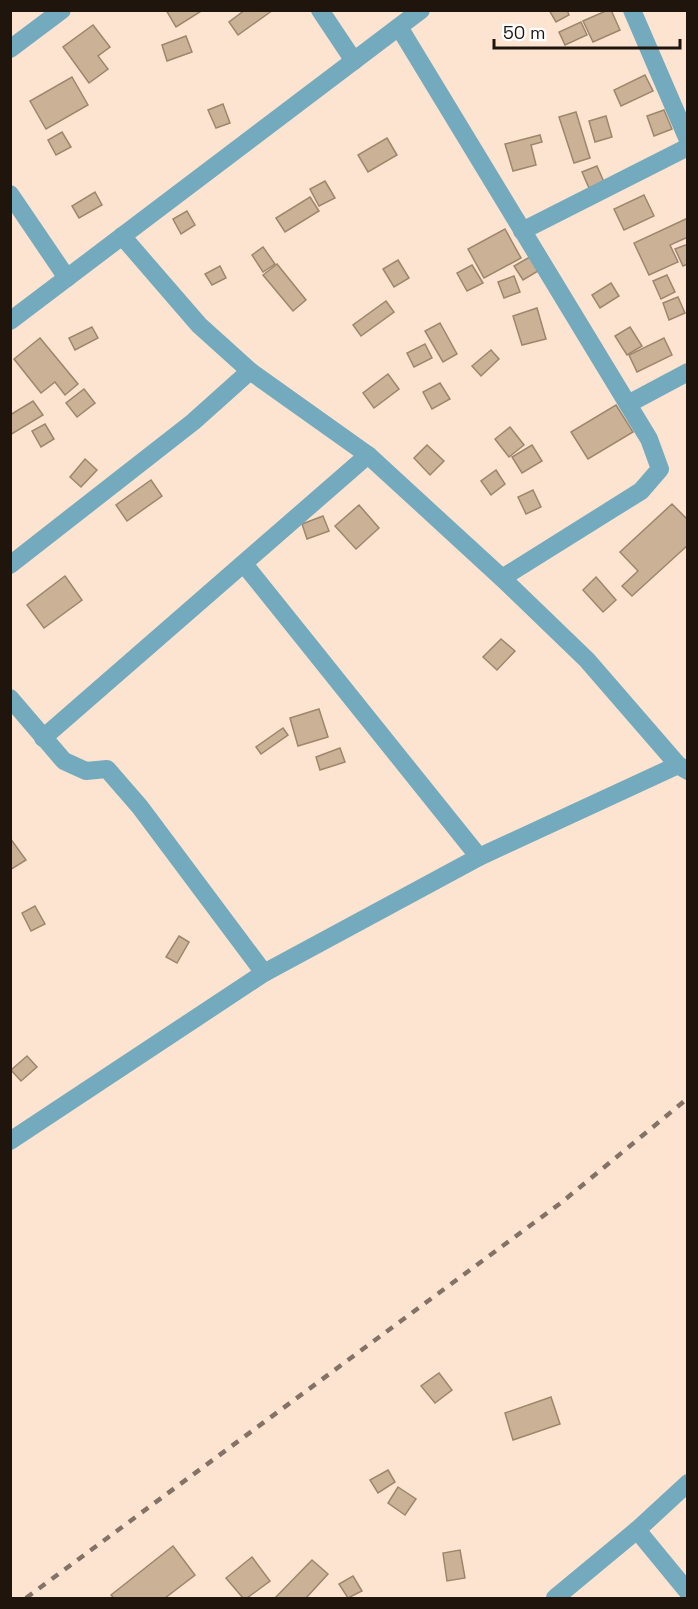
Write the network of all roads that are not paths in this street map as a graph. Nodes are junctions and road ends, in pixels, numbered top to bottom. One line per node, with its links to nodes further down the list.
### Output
1 (62, 10): 6 (street)
2 (320, 10): 7 (street)
3 (421, 10): 5 (street)
4 (632, 10): 8 (street)
5 (399, 27): 7 (street); 11 (street)
6 (10, 49)
7 (354, 62): 12 (street)
8 (687, 140)
9 (687, 147): 11 (street)
10 (10, 194): 13 (street)
11 (522, 231): 17 (street)
12 (122, 236): 13 (street); 15 (street)
13 (67, 278): 14 (street)
14 (10, 321)
15 (250, 370): 18 (street); 20 (street)
16 (687, 372): 17 (street)
17 (628, 404): 21 (street)
18 (368, 455): 19 (street); 21 (street)
19 (244, 564): 23 (street); 25 (street)
20 (10, 565)
21 (502, 578): 24 (street)
22 (14, 708): 23 (street)
23 (44, 738): 26 (street)
24 (682, 768): 25 (street)
25 (479, 857): 26 (street)
26 (264, 973): 27 (street)
27 (10, 1141)
28 (687, 1483): 29 (street)
29 (637, 1530): 30 (street); 31 (street)
30 (687, 1592)
31 (555, 1599)

